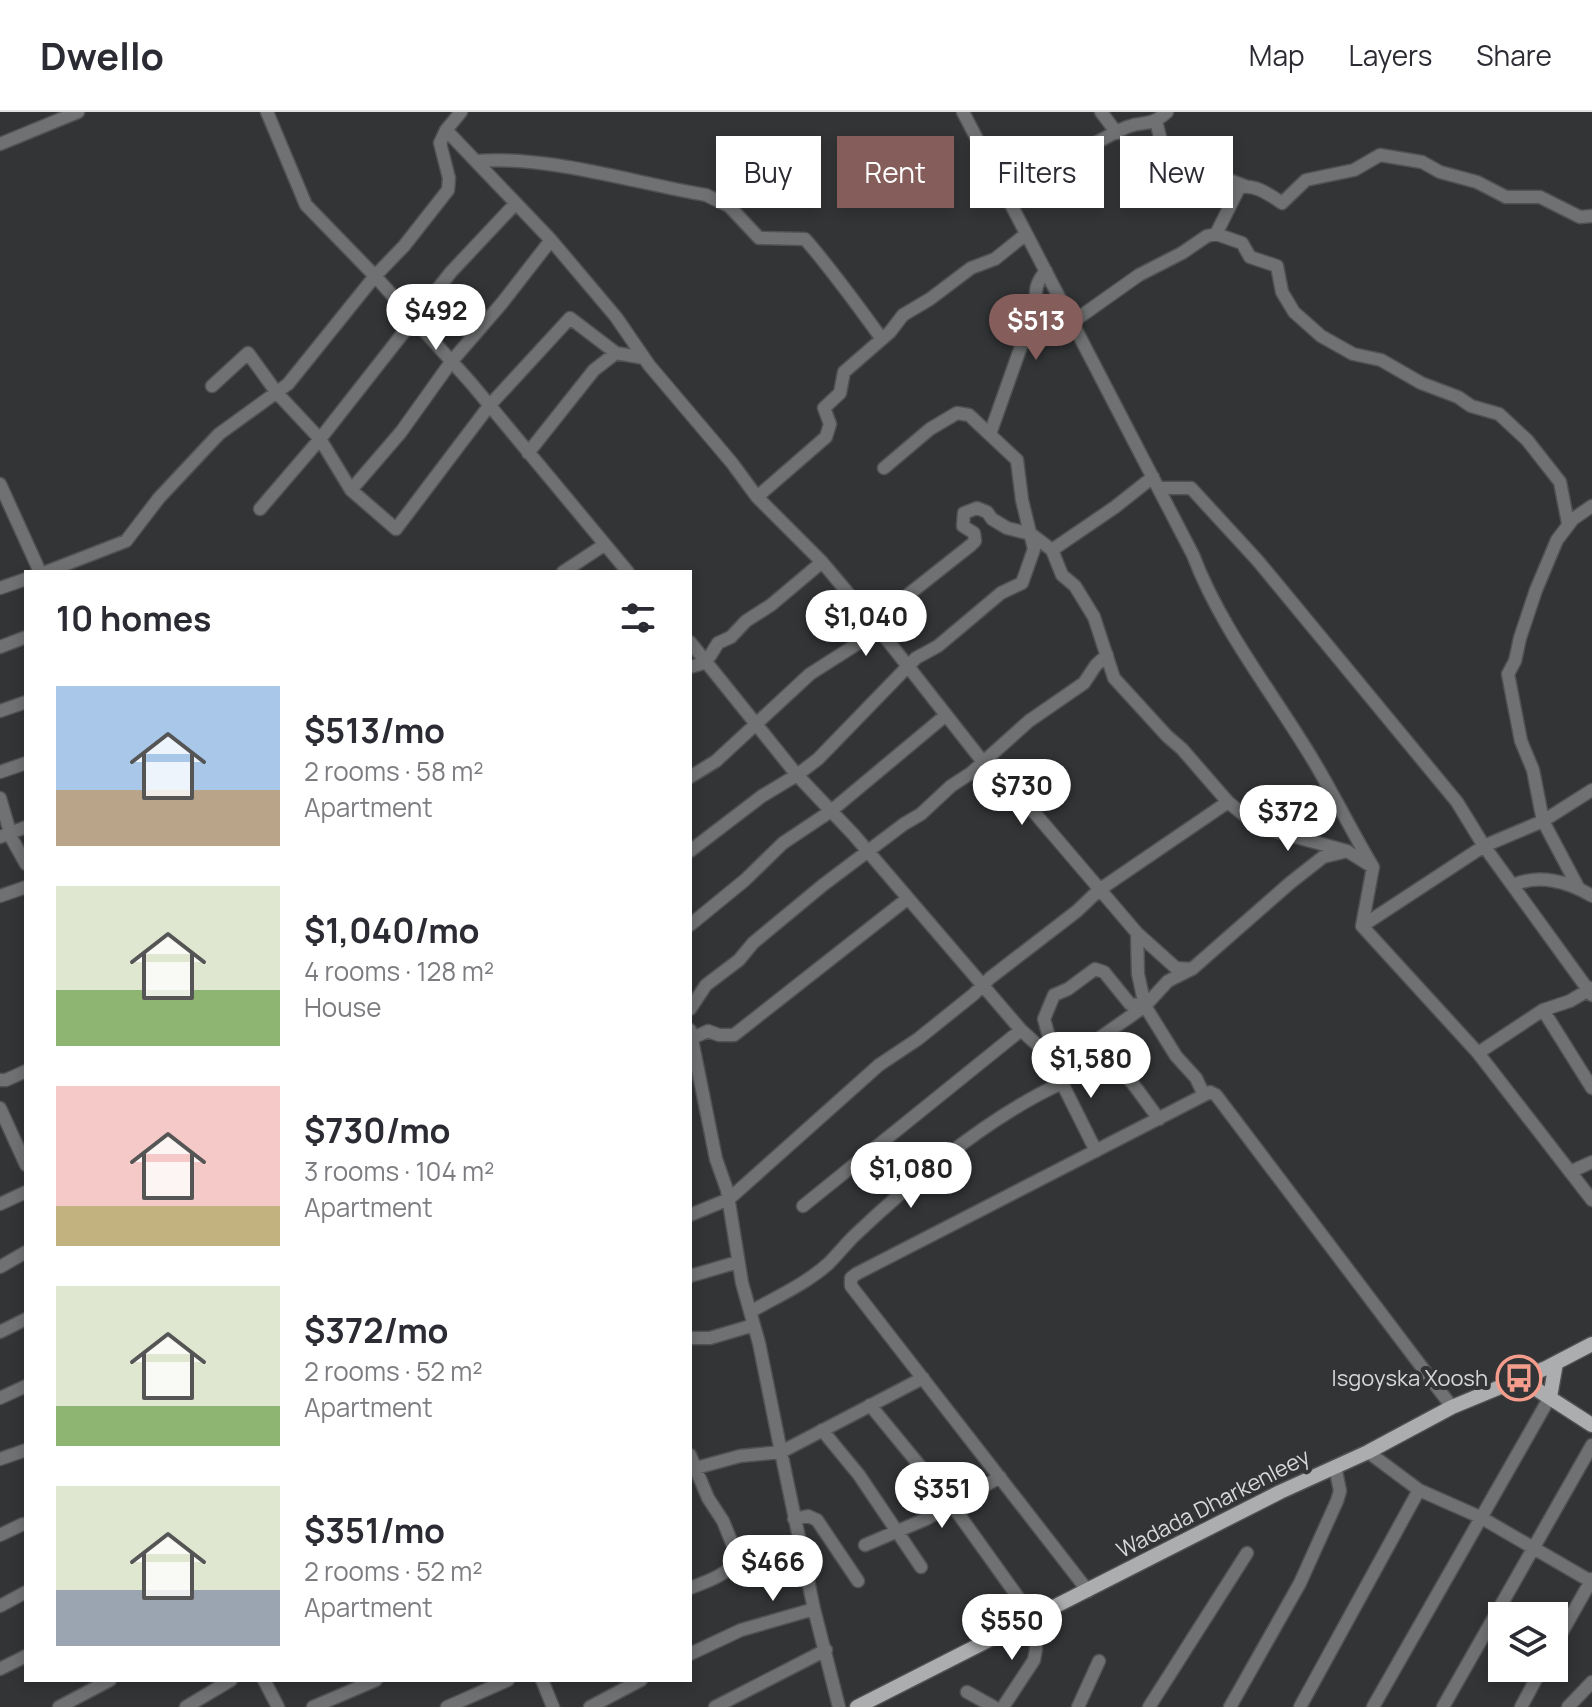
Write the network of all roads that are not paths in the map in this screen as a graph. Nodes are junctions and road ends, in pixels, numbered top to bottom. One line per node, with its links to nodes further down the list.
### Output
1 (78, 112): 12 (street)
2 (267, 112): 22 (street)
3 (461, 112): 8 (street)
4 (963, 112): 10 (street)
5 (1101, 112): 9 (street)
6 (1167, 112): 7 (street)
7 (1156, 121): 9 (street); 14 (street)
8 (446, 130): 13 (street); 22 (street)
9 (1117, 133): 11 (street)
10 (976, 136)
11 (1104, 140)
12 (0, 144)
13 (477, 161): 15 (street); 25 (street)
14 (1245, 186): 17 (street); 19 (street)
15 (516, 203): 20 (street); 23 (street)
16 (1014, 208): 18 (street)
17 (1592, 216)
18 (1026, 234): 21 (street); 25 (street)
19 (1216, 234): 24 (street); 42 (street)
20 (551, 240): 27 (street); 28 (street)
21 (1046, 271): 24 (street); 32 (street)
22 (375, 276): 23 (street); 30 (street)
23 (415, 320): 28 (street); 33 (street)
24 (1074, 321): 36 (street)
25 (882, 339): 39 (street)
26 (616, 353): 27 (street); 31 (street); 34 (street)
27 (644, 358): 39 (street)
28 (451, 362): 31 (street); 38 (street)
29 (212, 386): 30 (street)
30 (277, 393): 33 (street); 48 (street)
31 (489, 406): 34 (street); 38 (street)
32 (990, 434): 35 (street); 43 (street)
33 (320, 439): 38 (street); 41 (street)
34 (528, 453): 44 (street)
35 (884, 468)
36 (1156, 482): 45 (street); 76 (street); 81 (street)
37 (0, 484): 47 (street)
38 (351, 490)
39 (757, 497): 46 (street)
40 (1592, 506): 42 (street)
41 (260, 509)
42 (1568, 523): 74 (street)
43 (1031, 534): 45 (street); 53 (street); 60 (street)
44 (604, 545): 49 (street); 50 (street)
45 (1052, 550): 57 (street)
46 (822, 562): 53 (street); 58 (street)
47 (42, 570)
48 (48, 570)
49 (566, 570)
50 (626, 570)
51 (24, 580): 52 (street)
52 (0, 588)
53 (879, 630): 60 (street); 64 (street)
54 (24, 638): 56 (street)
55 (692, 644): 58 (street)
56 (0, 647)
57 (1107, 655): 65 (street); 72 (street)
58 (706, 660): 59 (street); 64 (street)
59 (692, 666)
60 (908, 667): 63 (street); 68 (street)
61 (24, 703): 62 (street)
62 (0, 711)
63 (946, 715): 65 (street); 73 (street)
64 (755, 722): 68 (street); 69 (street)
65 (983, 762): 79 (street); 85 (street)
66 (24, 764): 67 (street)
67 (0, 772)
68 (797, 775): 73 (street); 77 (street)
69 (692, 776)
70 (1592, 791): 74 (street)
71 (0, 798): 75 (street)
72 (1228, 802): 78 (street); 85 (street)
73 (831, 811): 79 (street); 89 (street)
74 (1543, 821): 76 (street); 83 (street)
75 (6, 835): 80 (street)
76 (1484, 846): 82 (street); 90 (street)
77 (692, 849)
78 (1347, 851): 81 (street); 92 (street)
79 (868, 853): 88 (street); 95 (street)
80 (24, 861)
81 (1373, 867): 90 (street)
82 (1513, 885): 83 (street); 94 (street)
83 (1578, 887): 87 (street)
84 (24, 888): 86 (street)
85 (1099, 890): 91 (street); 93 (street)
86 (0, 896)
87 (1592, 896)
88 (907, 899): 93 (street); 99 (street)
89 (692, 923)
90 (1362, 926): 102 (street)
91 (1137, 933): 92 (street); 96 (street)
92 (1192, 969): 96 (street)
93 (982, 985): 98 (street); 117 (street)
94 (1591, 991): 97 (street)
95 (692, 1006)
96 (1145, 1006): 101 (street); 103 (street); 108 (street)
97 (1543, 1010): 102 (street); 107 (street)
98 (1021, 1030): 103 (street); 120 (street)
99 (692, 1035)
100 (692, 1040): 117 (street)
101 (1091, 1044): 103 (street); 110 (street)
102 (1478, 1053): 115 (street)
103 (1056, 1062): 106 (street)
104 (24, 1072): 105 (street)
105 (0, 1080)
106 (1062, 1083): 112 (street); 126 (street)
107 (1592, 1088)
108 (1204, 1095): 110 (street); 139 (street)
109 (0, 1108): 111 (street)
110 (1159, 1119): 112 (street)
111 (6, 1136): 113 (street)
112 (1096, 1151): 133 (street)
113 (24, 1162)
114 (1592, 1162): 115 (street)
115 (1570, 1172): 118 (street)
116 (24, 1193): 119 (street)
117 (729, 1199): 121 (street); 123 (street)
118 (1592, 1200)
119 (0, 1204)
120 (803, 1206)
121 (692, 1214)
122 (24, 1253): 124 (street)
123 (738, 1262): 125 (street); 126 (street)
124 (0, 1267)
125 (692, 1275)
126 (750, 1312): 128 (street)
127 (24, 1320): 129 (street)
128 (754, 1325): 130 (street); 144 (street)
129 (0, 1332)
130 (692, 1338)
131 (1592, 1344): 132 (main road, Wadada Dharkenleey)
132 (1556, 1363): 134 (main road, Wadada Dharkenleey); 136 (main road)
133 (923, 1378): 138 (street); 149 (street)
134 (1519, 1378): 136 (main road); 139 (main road, Wadada Dharkenleey)
135 (24, 1387): 137 (street)
136 (1550, 1397): 140 (main road); 152 (street)
137 (0, 1398)
138 (870, 1405): 141 (street); 151 (street)
139 (1452, 1407): 145 (main road, Wadada Dharkenleey)
140 (1592, 1425)
141 (822, 1430): 144 (street); 155 (street)
142 (1592, 1445): 158 (street)
143 (24, 1451): 146 (street)
144 (781, 1452): 147 (street); 153 (street)
145 (1368, 1452): 148 (main road, Wadada Dharkenleey); 150 (street)
146 (0, 1459)
147 (692, 1460): 163 (street)
148 (1335, 1466): 164 (main road, Wadada Dharkenleey); 201 (street)
149 (1000, 1477): 151 (street); 164 (street)
150 (1419, 1490): 152 (street); 202 (street)
151 (952, 1505): 155 (street); 168 (street)
152 (1480, 1517): 158 (street); 203 (street)
153 (794, 1519): 161 (street); 167 (street)
154 (24, 1526): 156 (street)
155 (897, 1532): 157 (street); 160 (street)
156 (0, 1535)
157 (865, 1545)
158 (1533, 1548): 162 (street); 204 (street)
159 (1247, 1553): 200 (street)
160 (921, 1567)
161 (858, 1581)
162 (1592, 1581): 169 (street)
163 (692, 1587)
164 (1088, 1591): 168 (main road, Wadada Dharkenleey)
165 (24, 1593): 166 (street)
166 (0, 1606)
167 (814, 1609): 170 (street); 171 (street)
168 (1033, 1618): 196 (main road, Wadada Dharkenleey); 198 (street)
169 (1568, 1622)
170 (826, 1650): 194 (street); 195 (street)
171 (692, 1653)
172 (24, 1657): 174 (street)
173 (1099, 1661): 199 (street)
174 (0, 1669)
175 (106, 1682): 187 (street)
176 (228, 1682): 188 (street)
177 (265, 1682): 189 (street)
178 (371, 1682): 190 (street)
179 (471, 1682): 186 (street)
180 (503, 1682): 186 (street)
181 (543, 1682): 192 (street)
182 (637, 1682): 193 (street)
183 (1534, 1682): 205 (street)
184 (1592, 1682): 206 (street)
185 (967, 1692): 197 (street)
186 (474, 1695): 191 (street)
187 (59, 1707)
188 (186, 1707)
189 (278, 1707)
190 (313, 1707)
191 (447, 1707)
192 (553, 1707)
193 (590, 1707)
194 (715, 1707)
195 (839, 1707)
196 (857, 1707)
197 (994, 1707)
198 (1003, 1707)
199 (1078, 1707)
200 (1149, 1707)
201 (1230, 1707)
202 (1300, 1707)
203 (1373, 1707)
204 (1443, 1707)
205 (1521, 1707)
206 (1568, 1707)

